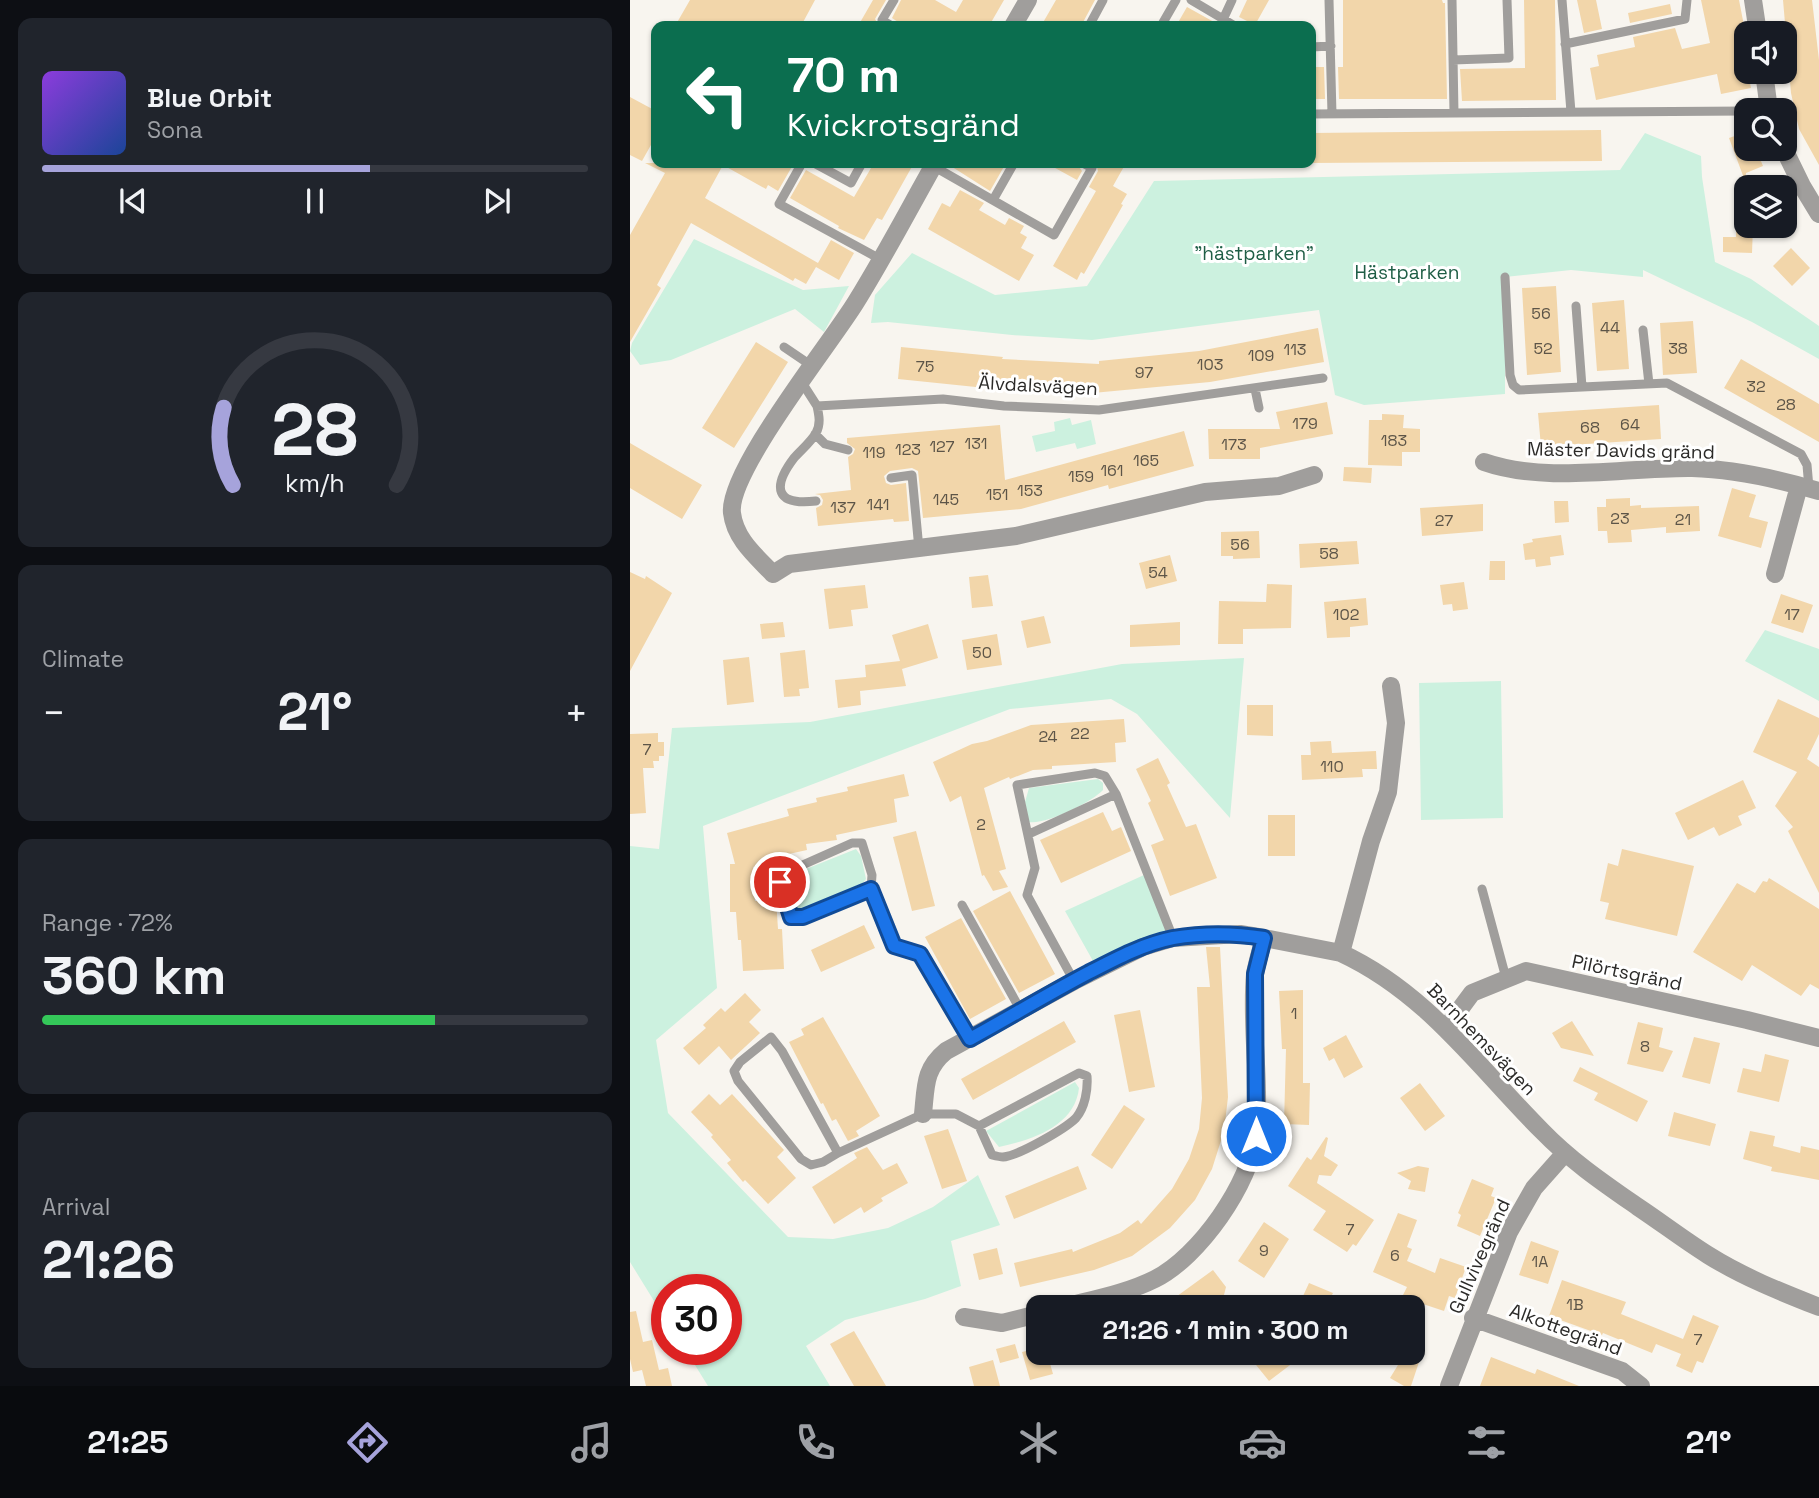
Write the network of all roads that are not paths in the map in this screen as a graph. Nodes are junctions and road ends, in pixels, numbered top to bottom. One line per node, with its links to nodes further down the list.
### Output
1 (894, 0): 13 (lane)
2 (1028, 0): 14 (street)
3 (1103, 0): 15 (lane)
4 (1176, 0): 16 (lane)
5 (1191, 0): 17 (lane)
6 (1232, 0): 18 (lane)
7 (1329, 0): 22 (lane)
8 (1452, 0): 23 (lane)
9 (1507, 0): 23 (lane)
10 (1562, 0): 20 (lane)
11 (1687, 0): 20 (lane)
12 (1753, 0): 19 (street)
13 (884, 21)
14 (1016, 21)
15 (1093, 21)
16 (1164, 21)
17 (1219, 21)
18 (1223, 21)
19 (1756, 21)
20 (1565, 44): 25 (lane)
21 (1316, 47): 22 (lane)
22 (1331, 47): 28 (lane)
23 (1453, 60): 26 (lane)
24 (1734, 111): 25 (lane)
25 (1571, 112): 26 (lane)
26 (1454, 113): 28 (lane)
27 (1316, 114): 28 (lane)
28 (1332, 114)
29 (1790, 161): 38 (street)
30 (799, 168): 39 (lane)
31 (823, 168): 32 (lane)
32 (859, 168)
33 (932, 168): 39 (street)
34 (941, 168): 37 (lane)
35 (1011, 168): 37 (lane)
36 (1093, 168): 37 (lane)
37 (993, 200)
38 (1819, 214)
39 (880, 259): 44 (street)
40 (1505, 277): 48 (lane, Mäster Davids gränd)
41 (1576, 306): 48 (lane)
42 (1643, 330): 47 (lane)
43 (784, 346): 44 (lane)
44 (812, 366): 46 (street)
45 (1323, 377): 49 (lane, Älvdalsvägen)
46 (801, 381): 50 (lane); 59 (street)
47 (1648, 384): 48 (lane, Mäster Davids gränd); 57 (lane, Mäster Davids gränd)
48 (1582, 387)
49 (1255, 389): 50 (lane, Älvdalsvägen); 51 (lane)
50 (817, 406): 52 (lane)
51 (1259, 408)
52 (815, 434): 53 (lane); 58 (lane)
53 (848, 450)
54 (1484, 462): 57 (street, Mäster Davids gränd)
55 (1314, 475): 59 (street)
56 (891, 478): 59 (lane)
57 (1809, 488): 60 (street, Mäster Davids gränd)
58 (816, 501)
59 (919, 549)
60 (1774, 574)
61 (1391, 687): 69 (street)
62 (1116, 794): 63 (lane); 63 (lane); 67 (lane)
63 (1029, 834): 71 (lane)
64 (871, 889): 64 (lane); 75 (lane)
65 (1482, 889): 70 (lane)
66 (962, 905): 72 (lane)
67 (1173, 938): 68 (street, Barnhemsvägen); 71 (street, Barnhemsvägen)
68 (1264, 938): 69 (street, Barnhemsvägen); 80 (street)
69 (1341, 953): 73 (street, Barnhemsvägen)
70 (1506, 978): 73 (street, Pilörtsgränd); 74 (street, Pilörtsgränd)
71 (1074, 981): 72 (street, Barnhemsvägen)
72 (1020, 1011): 75 (street, Barnhemsvägen)
73 (1446, 1028): 79 (street, Barnhemsvägen)
74 (1819, 1038)
75 (970, 1039): 76 (street, Barnhemsvägen)
76 (923, 1114): 77 (lane); 78 (lane)
77 (979, 1126): 77 (lane)
78 (838, 1153): 78 (lane)
79 (1565, 1153): 81 (street, Barnhemsvägen); 84 (street, Gullvivegränd)
80 (1112, 1295)
81 (1812, 1304)
82 (964, 1317): 83 (street)
83 (1026, 1317)
84 (1474, 1318): 85 (street, Gullvivegränd); 86 (street, Alkottegränd)
85 (1449, 1386)
86 (1641, 1386)

